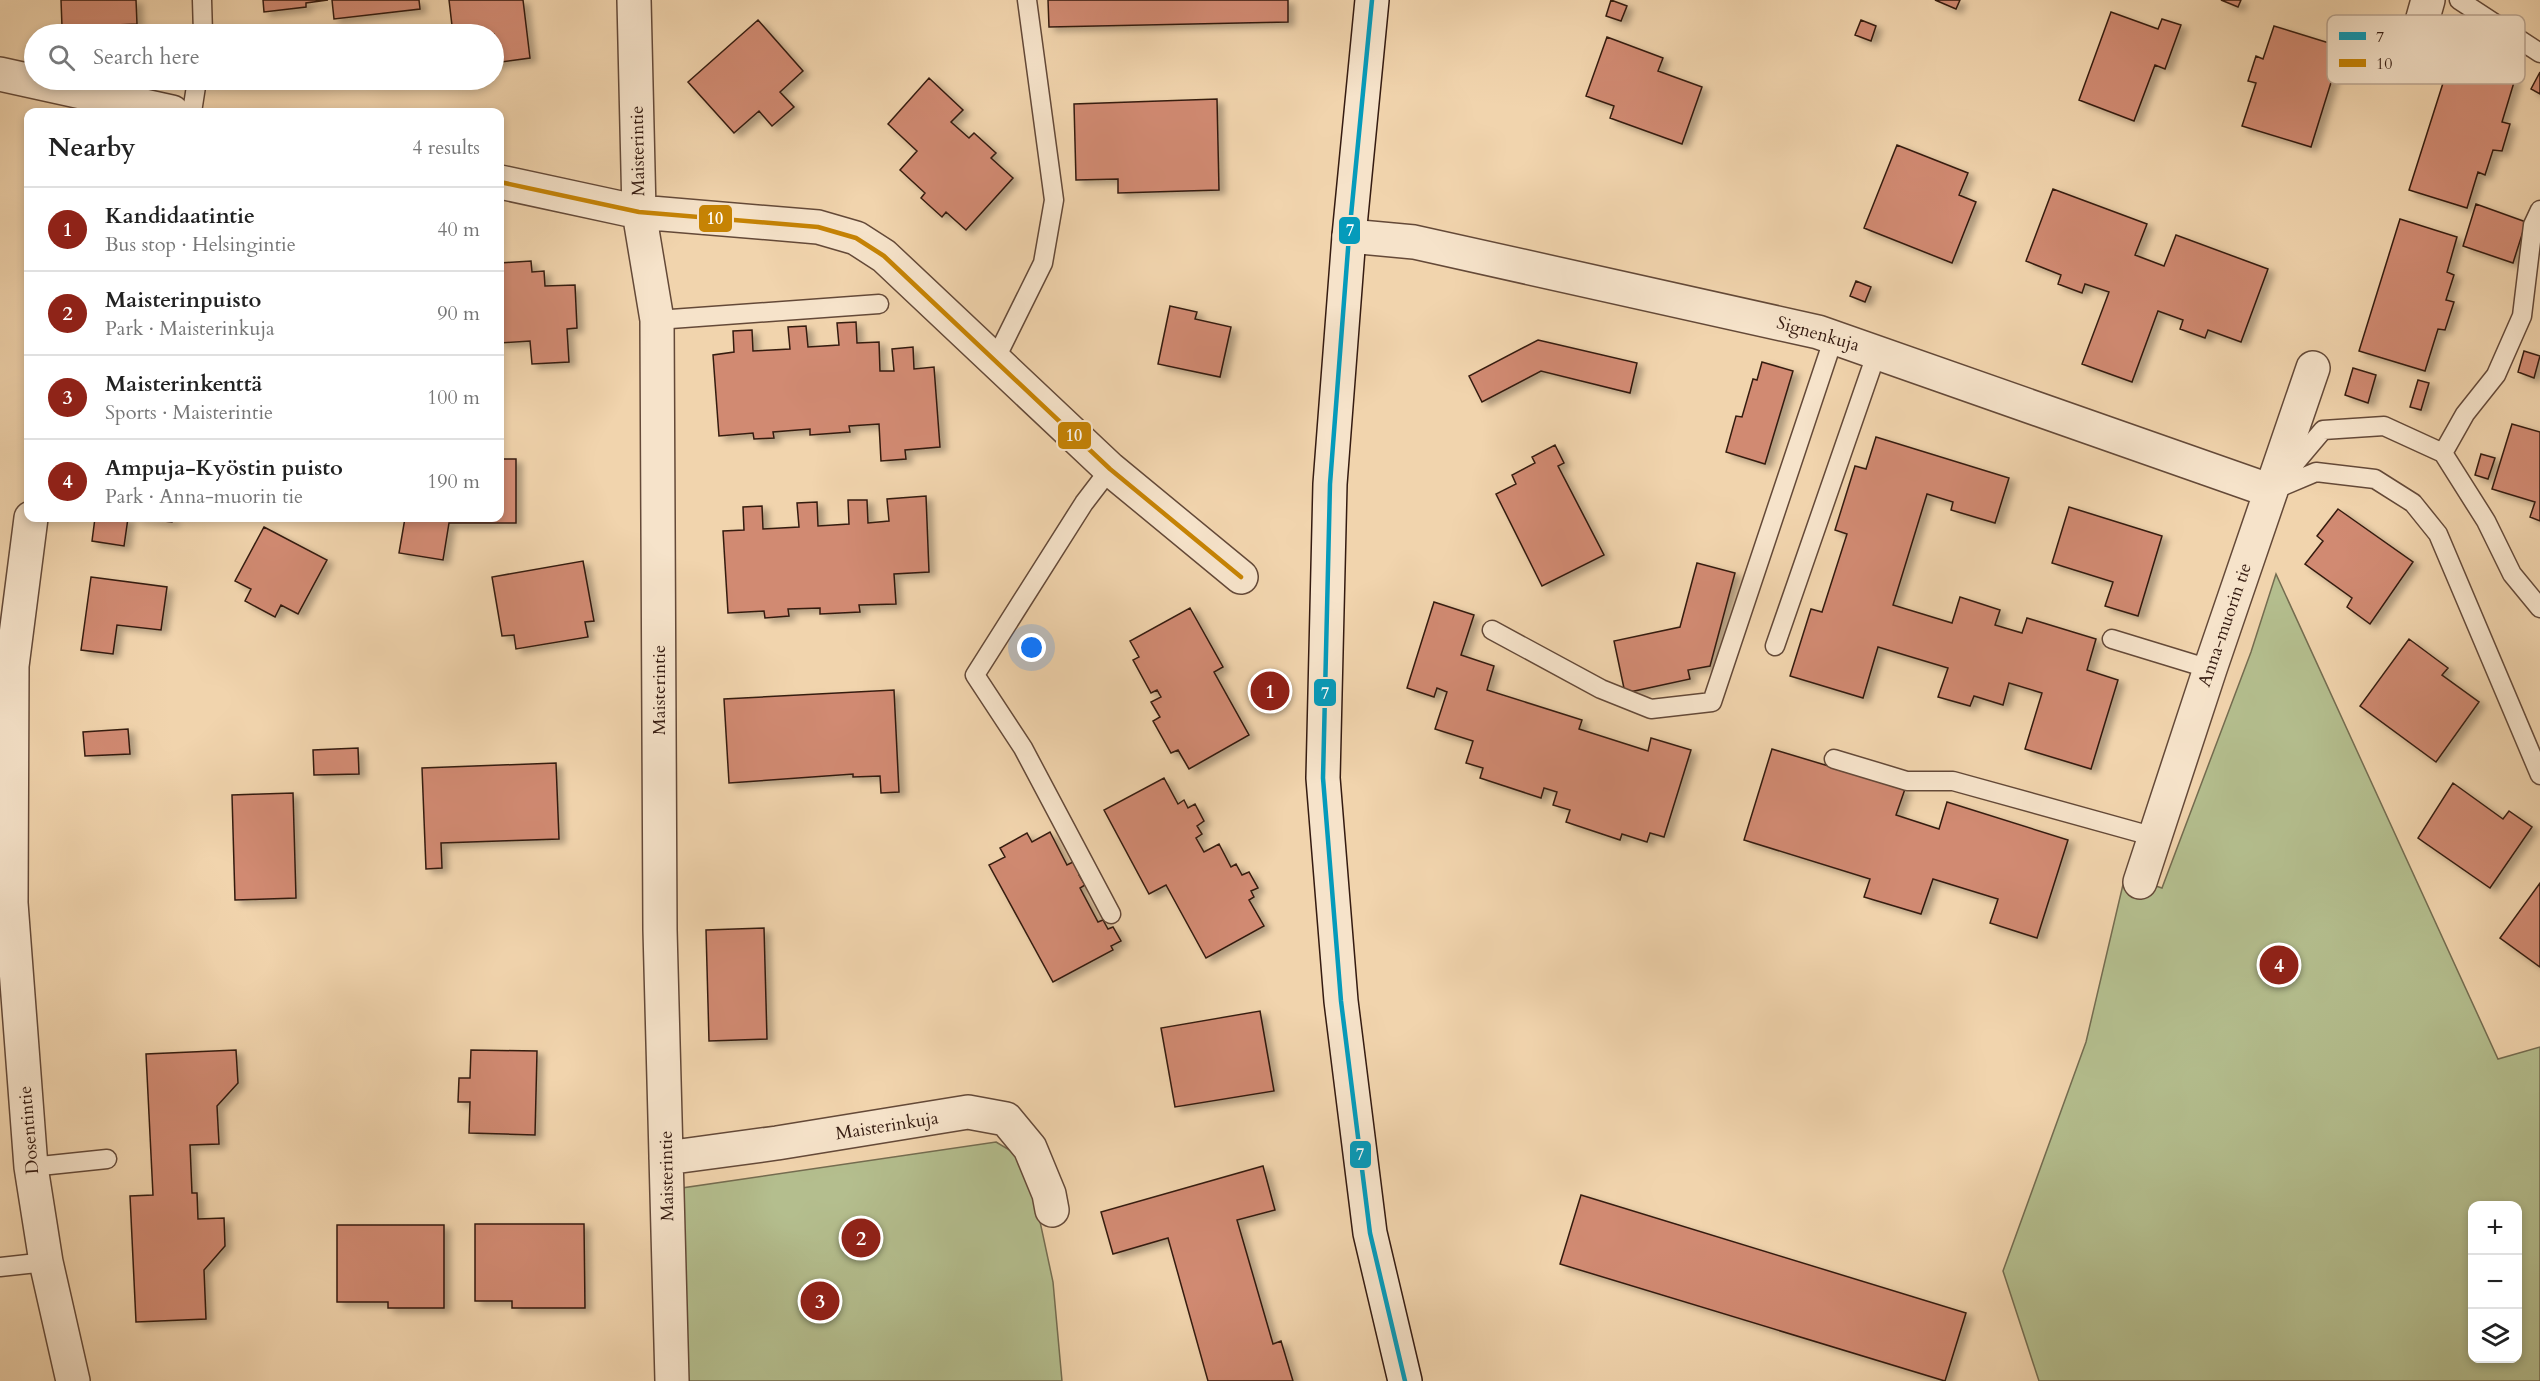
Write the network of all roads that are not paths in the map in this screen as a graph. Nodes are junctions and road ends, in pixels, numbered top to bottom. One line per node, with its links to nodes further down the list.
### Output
1 (202, 0): 9 (lane)
2 (634, 0): 21 (street, Maisterintie)
3 (1027, 0): 27 (lane)
4 (1372, 0): 22 (street)
5 (2428, 0): 7 (street)
6 (2459, 0): 8 (lane)
7 (2424, 15)
8 (2482, 15)
9 (203, 24)
10 (2525, 43): 11 (lane)
11 (2540, 53)
12 (0, 74): 13 (street)
13 (24, 81)
14 (54, 90): 16 (street)
15 (195, 90): 18 (lane)
16 (105, 105): 17 (street)
17 (134, 108)
18 (193, 108)
19 (504, 184): 21 (street)
20 (2540, 210): 29 (lane)
21 (639, 212): 24 (street, Maisterintie); 27 (street)
22 (1349, 236): 25 (street, Signenkuja); 53 (street)
23 (879, 304): 24 (lane)
24 (657, 320): 45 (street, Maisterintie)
25 (1834, 337): 26 (street, Signenkuja); 35 (lane)
26 (1877, 352): 31 (street, Signenkuja); 37 (lane)
27 (995, 360): 30 (street)
28 (2313, 368): 31 (street, Anna-muorin tie)
29 (2442, 453): 31 (lane); 34 (lane)
30 (1110, 470): 33 (street); 44 (lane)
31 (2271, 491): 38 (street, Anna-muorin tie); 40 (lane)
32 (30, 522): 42 (street, Dosentintie)
33 (1240, 577)
34 (2540, 608)
35 (1492, 630)
36 (2112, 639): 38 (lane)
37 (1775, 646)
38 (2210, 669): 41 (street, Anna-muorin tie)
39 (1834, 759): 41 (lane)
40 (2540, 775)
41 (2155, 837): 43 (street, Anna-muorin tie)
42 (6, 852): 47 (street, Dosentintie)
43 (2140, 882)
44 (1111, 914)
45 (666, 1158): 48 (street, Maisterinkuja); 52 (street, Maisterintie)
46 (107, 1159): 47 (lane)
47 (31, 1167): 49 (street, Dosentintie)
48 (1052, 1210)
49 (46, 1262): 50 (lane); 51 (street, Dosentintie)
50 (0, 1267)
51 (73, 1381)
52 (672, 1381)
53 (1405, 1381)

